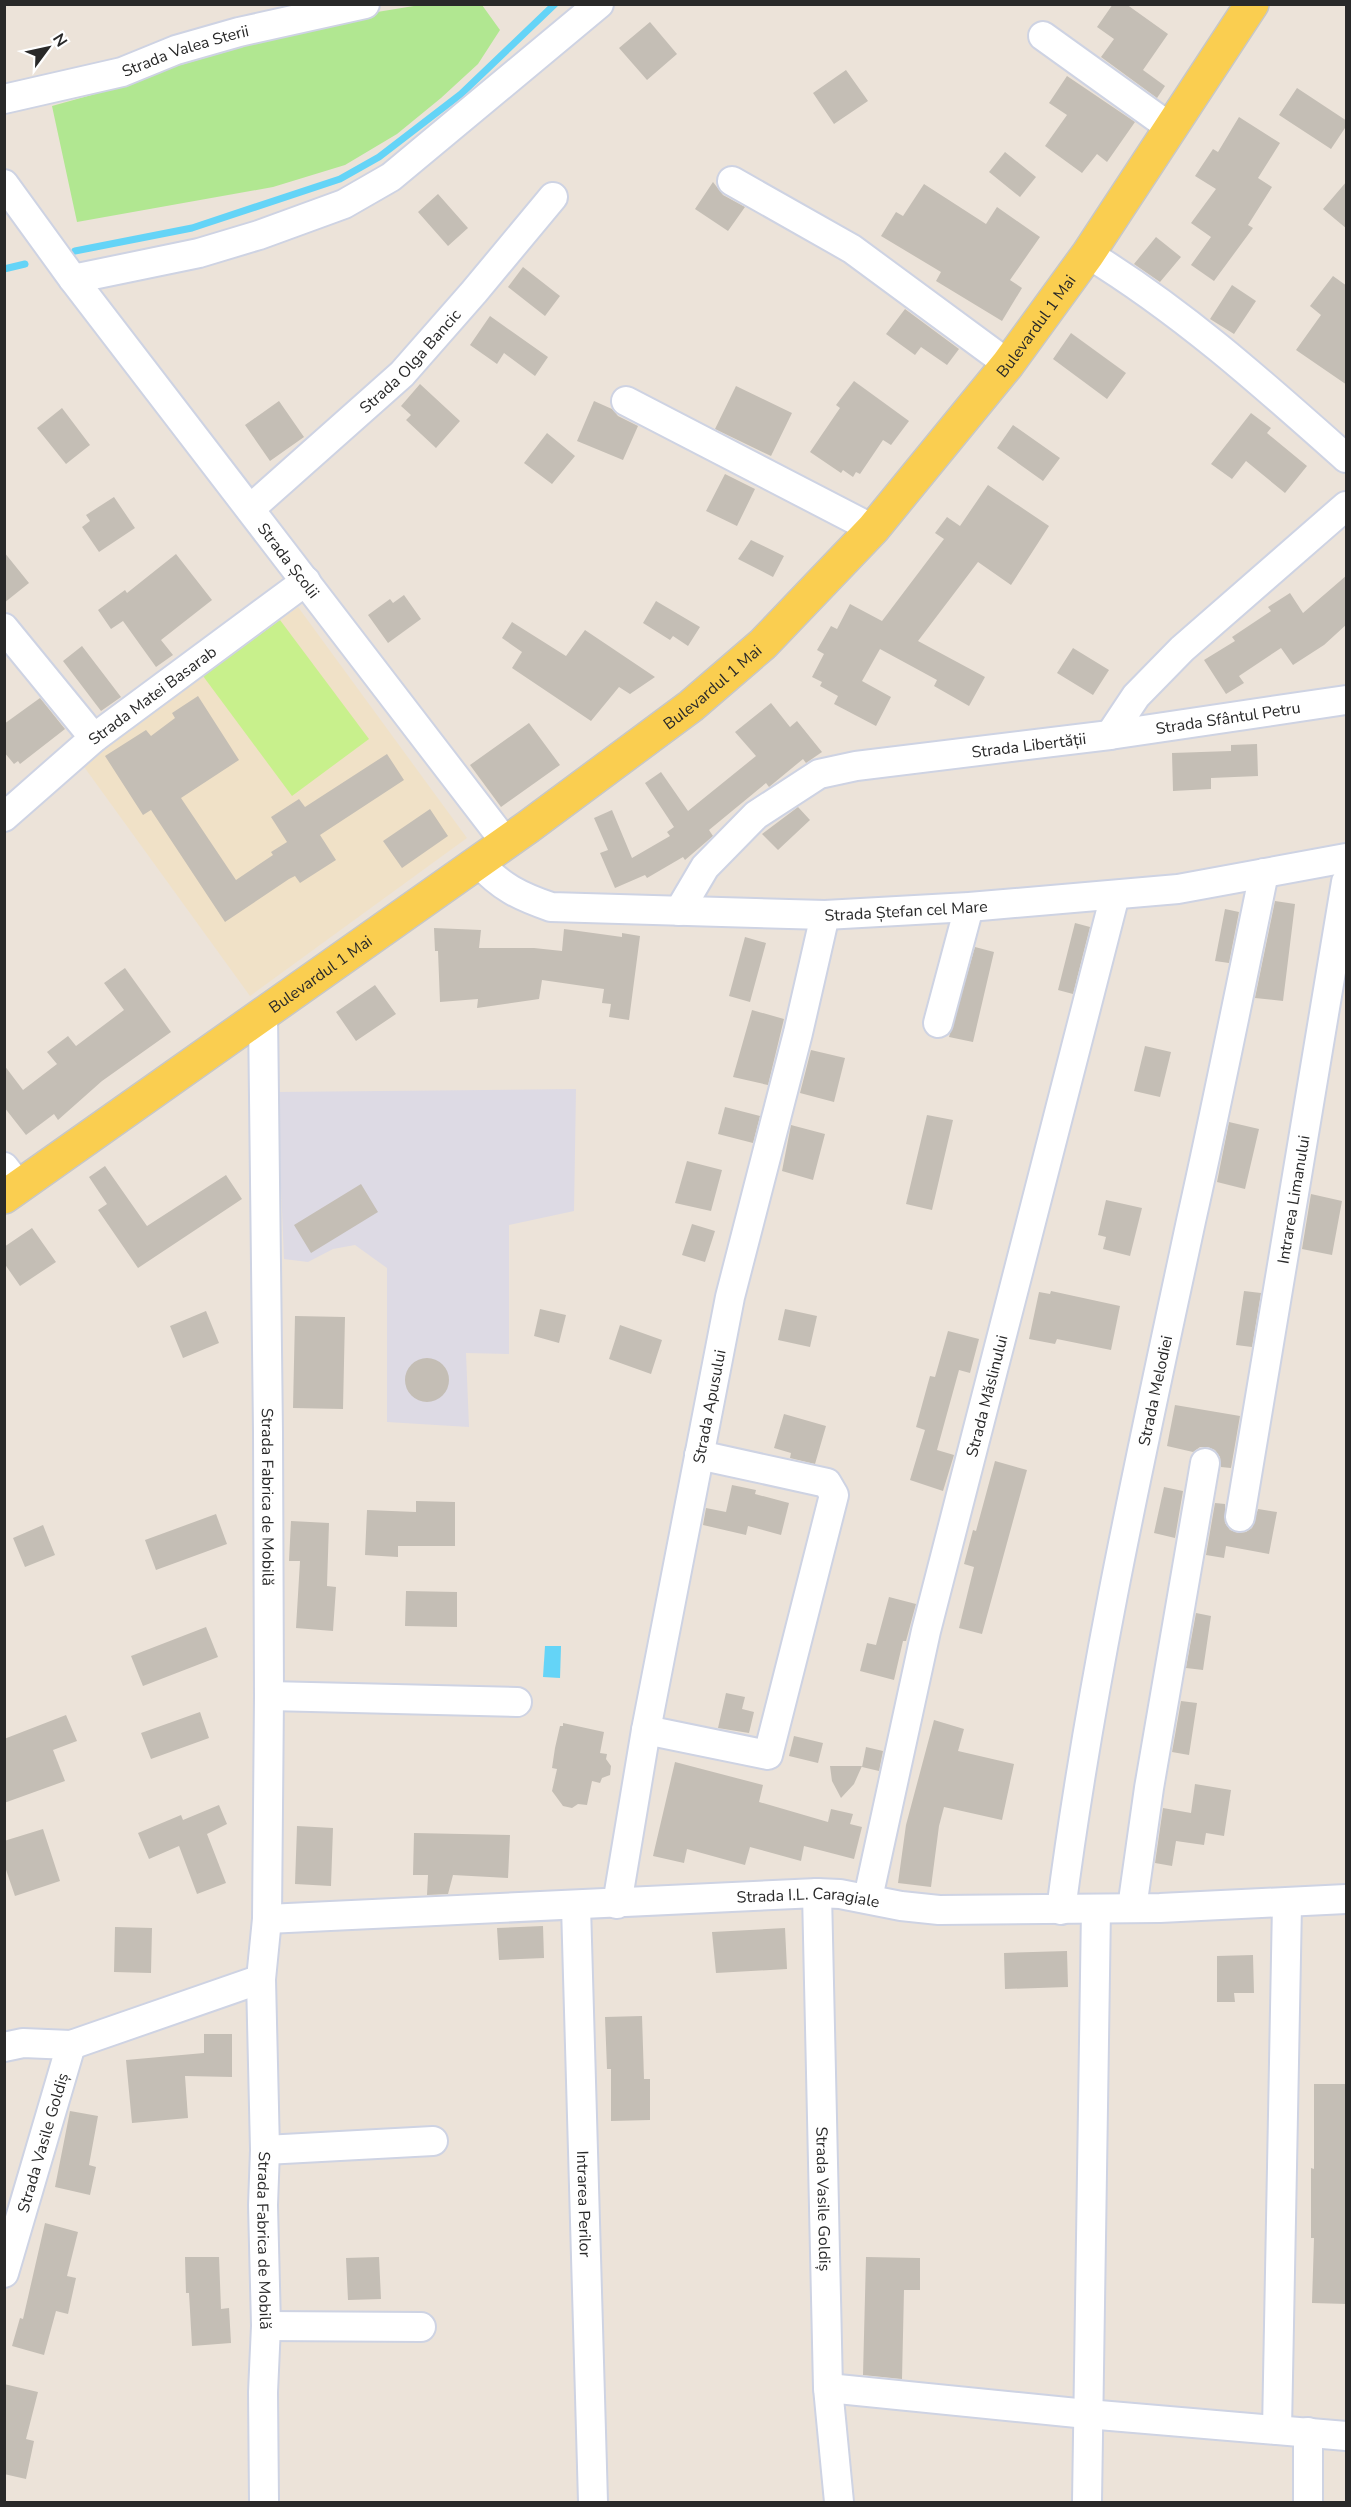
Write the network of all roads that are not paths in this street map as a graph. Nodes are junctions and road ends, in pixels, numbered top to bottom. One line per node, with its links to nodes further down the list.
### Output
1 (365, 4): 5 (street, Strada Valea Sterii)
2 (599, 4): 11 (street)
3 (1252, 4): 6 (main road, Bulevardul 1 Mai)
4 (1043, 36): 6 (street)
5 (4, 99)
6 (1171, 128): 10 (main road, Bulevardul 1 Mai)
7 (732, 181): 12 (street)
8 (4, 184): 11 (street, Strada Școlii)
9 (553, 196): 16 (street, Strada Olga Bancic)
10 (1088, 254): 12 (main road, Bulevardul 1 Mai); 14 (street)
11 (74, 279): 16 (street, Strada Școlii)
12 (1008, 364): 17 (main road, Bulevardul 1 Mai)
13 (626, 401): 17 (street)
14 (1347, 458)
15 (1347, 506): 21 (street, Strada Libertății)
16 (250, 509): 18 (street, Strada Școlii)
17 (873, 529): 24 (main road, Bulevardul 1 Mai)
18 (306, 581): 22 (street, Strada Matei Basarab); 24 (street, Strada Școlii)
19 (4, 628): 22 (street)
20 (1347, 700): 21 (street, Strada Sfântul Petru)
21 (1110, 735): 31 (street, Strada Libertății)
22 (94, 738): 23 (street, Strada Matei Basarab)
23 (4, 817)
24 (506, 843): 26 (main road, Bulevardul 1 Mai)
25 (1347, 858): 27 (street, Strada Ștefan cel Mare)
26 (478, 862): 31 (street, Strada Ștefan cel Mare); 33 (main road, Bulevardul 1 Mai)
27 (1264, 873): 29 (street, Strada Ștefan cel Mare); 50 (street, Strada Melodiei)
28 (1347, 882): 38 (street, Intrarea Limanului)
29 (1115, 895): 30 (street, Strada Ștefan cel Mare); 43 (street, Strada Măslinului)
30 (969, 907): 32 (street, Strada Ștefan cel Mare); 34 (street)
31 (679, 911): 32 (street, Strada Ștefan cel Mare)
32 (825, 915): 36 (street, Strada Apusului)
33 (263, 1014): 35 (main road, Bulevardul 1 Mai); 39 (street, Strada Fabrica de Mobilă)
34 (938, 1023)
35 (9, 1183)
36 (699, 1455): 41 (street, Strada Apusului); 41 (street)
37 (1205, 1463): 48 (street)
38 (1240, 1516)
39 (268, 1696): 40 (street); 51 (street, Strada Fabrica de Mobilă)
40 (517, 1702)
41 (646, 1730): 45 (street, Strada Apusului)
42 (817, 1893): 43 (street, Strada I.L. Caragiale); 45 (street, Strada I.L. Caragiale); 60 (street, Strada Vasile Goldiș)
43 (868, 1898): 50 (street, Strada I.L. Caragiale)
44 (1347, 1899): 46 (street, Strada I.L. Caragiale)
45 (617, 1904): 47 (street, Strada I.L. Caragiale)
46 (1287, 1904): 48 (street, Strada I.L. Caragiale); 62 (street)
47 (576, 1906): 51 (street, Strada I.L. Caragiale); 66 (street, Intrarea Perilor)
48 (1132, 1908): 49 (street, Strada I.L. Caragiale)
49 (1096, 1909): 50 (street, Strada I.L. Caragiale); 61 (street)
50 (1061, 1910)
51 (267, 1919): 52 (street, Strada Fabrica de Mobilă)
52 (261, 1979): 53 (street); 56 (street, Strada Fabrica de Mobilă)
53 (72, 2045): 54 (street); 57 (street, Strada Vasile Goldiș)
54 (4, 2046)
55 (433, 2141): 56 (street)
56 (265, 2150): 58 (street, Strada Fabrica de Mobilă)
57 (4, 2273)
58 (266, 2326): 59 (street); 65 (street, Strada Fabrica de Mobilă)
59 (421, 2327)
60 (828, 2388): 61 (street); 67 (street, Strada Vasile Goldiș)
61 (1087, 2414): 62 (street); 68 (street)
62 (1277, 2430): 63 (street)
63 (1308, 2432): 64 (street); 69 (street)
64 (1347, 2436)
65 (264, 2502)
66 (593, 2502)
67 (840, 2502)
68 (1087, 2502)
69 (1308, 2502)

